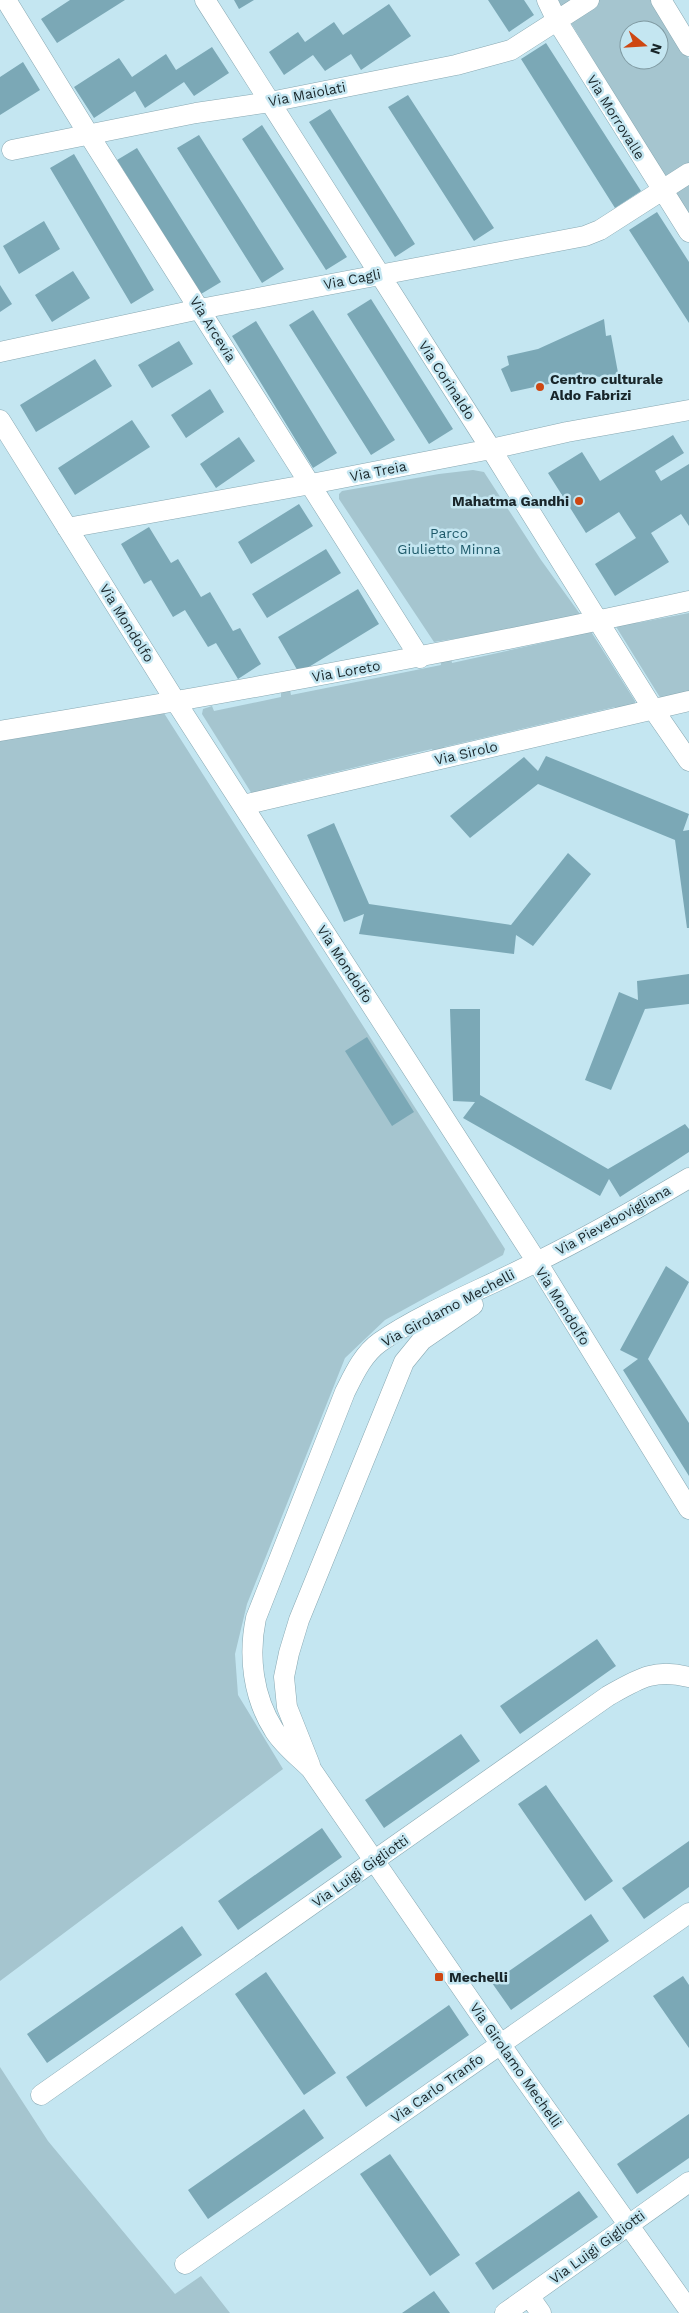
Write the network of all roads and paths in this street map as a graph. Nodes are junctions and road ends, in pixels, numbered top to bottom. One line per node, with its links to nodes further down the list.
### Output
1 (6, 0): 9 (street, Via Arcevia)
2 (205, 0): 8 (street, Via Corinaldo)
3 (546, 0): 6 (street, Via Morrovalle)
4 (589, 0): 6 (street, Via Maiolati)
5 (661, 0): 7 (street)
6 (557, 21): 8 (street, Via Maiolati); 12 (street, Via Morrovalle)
7 (689, 46)
8 (270, 102): 9 (street, Via Maiolati); 14 (street, Via Corinaldo)
9 (89, 136): 10 (street, Via Maiolati); 15 (street, Via Arcevia)
10 (12, 150)
11 (689, 173): 12 (street, Via Cagli)
12 (662, 189): 13 (street, Via Morrovalle); 14 (street, Via Cagli)
13 (689, 232)
14 (380, 274): 15 (street, Via Cagli); 19 (street, Via Corinaldo)
15 (200, 309): 16 (street, Via Cagli); 20 (street, Via Arcevia)
16 (0, 352)
17 (689, 410): 19 (street, Via Treia)
18 (0, 420): 21 (street, Via Mondolfo)
19 (492, 449): 20 (street, Via Treia); 23 (street, Via Corinaldo)
20 (310, 484): 21 (street, Via Treia); 24 (street, Via Arcevia)
21 (67, 528): 26 (street, Via Mondolfo)
22 (689, 601): 23 (street, Via Loreto)
23 (598, 621): 24 (street, Via Loreto); 27 (street, Via Corinaldo)
24 (420, 658): 26 (street, Via Loreto)
25 (689, 701): 27 (street, Via Sirolo)
26 (176, 702): 28 (street, Via Loreto); 30 (street, Via Mondolfo)
27 (653, 709): 29 (street, Via Corinaldo); 30 (street, Via Sirolo)
28 (0, 730)
29 (689, 761)
30 (243, 805): 32 (street, Via Mondolfo)
31 (689, 1178): 32 (street, Via Pievebovigliana)
32 (536, 1262): 33 (street, Via Mondolfo); 35 (street, Via Girolamo Mechelli); 35 (street, Via Girolamo Mechelli)
33 (689, 1509)
34 (689, 1677): 36 (street, Via Luigi Gigliotti)
35 (312, 1769): 36 (street, Via Girolamo Mechelli)
36 (374, 1861): 38 (street, Via Girolamo Mechelli); 39 (street, Via Luigi Gigliotti)
37 (689, 1913): 38 (street, Via Carlo Tranfo)
38 (500, 2043): 41 (street, Via Girolamo Mechelli); 42 (street, Via Carlo Tranfo)
39 (41, 2095)
40 (689, 2182): 41 (street, Via Luigi Gigliotti)
41 (629, 2224): 43 (street, Via Luigi Gigliotti); 44 (street, Via Girolamo Mechelli)
42 (185, 2264)
43 (529, 2296): 45 (street, Via Luigi Gigliotti); 46 (street)
44 (689, 2310)
45 (505, 2313)
46 (541, 2313)

